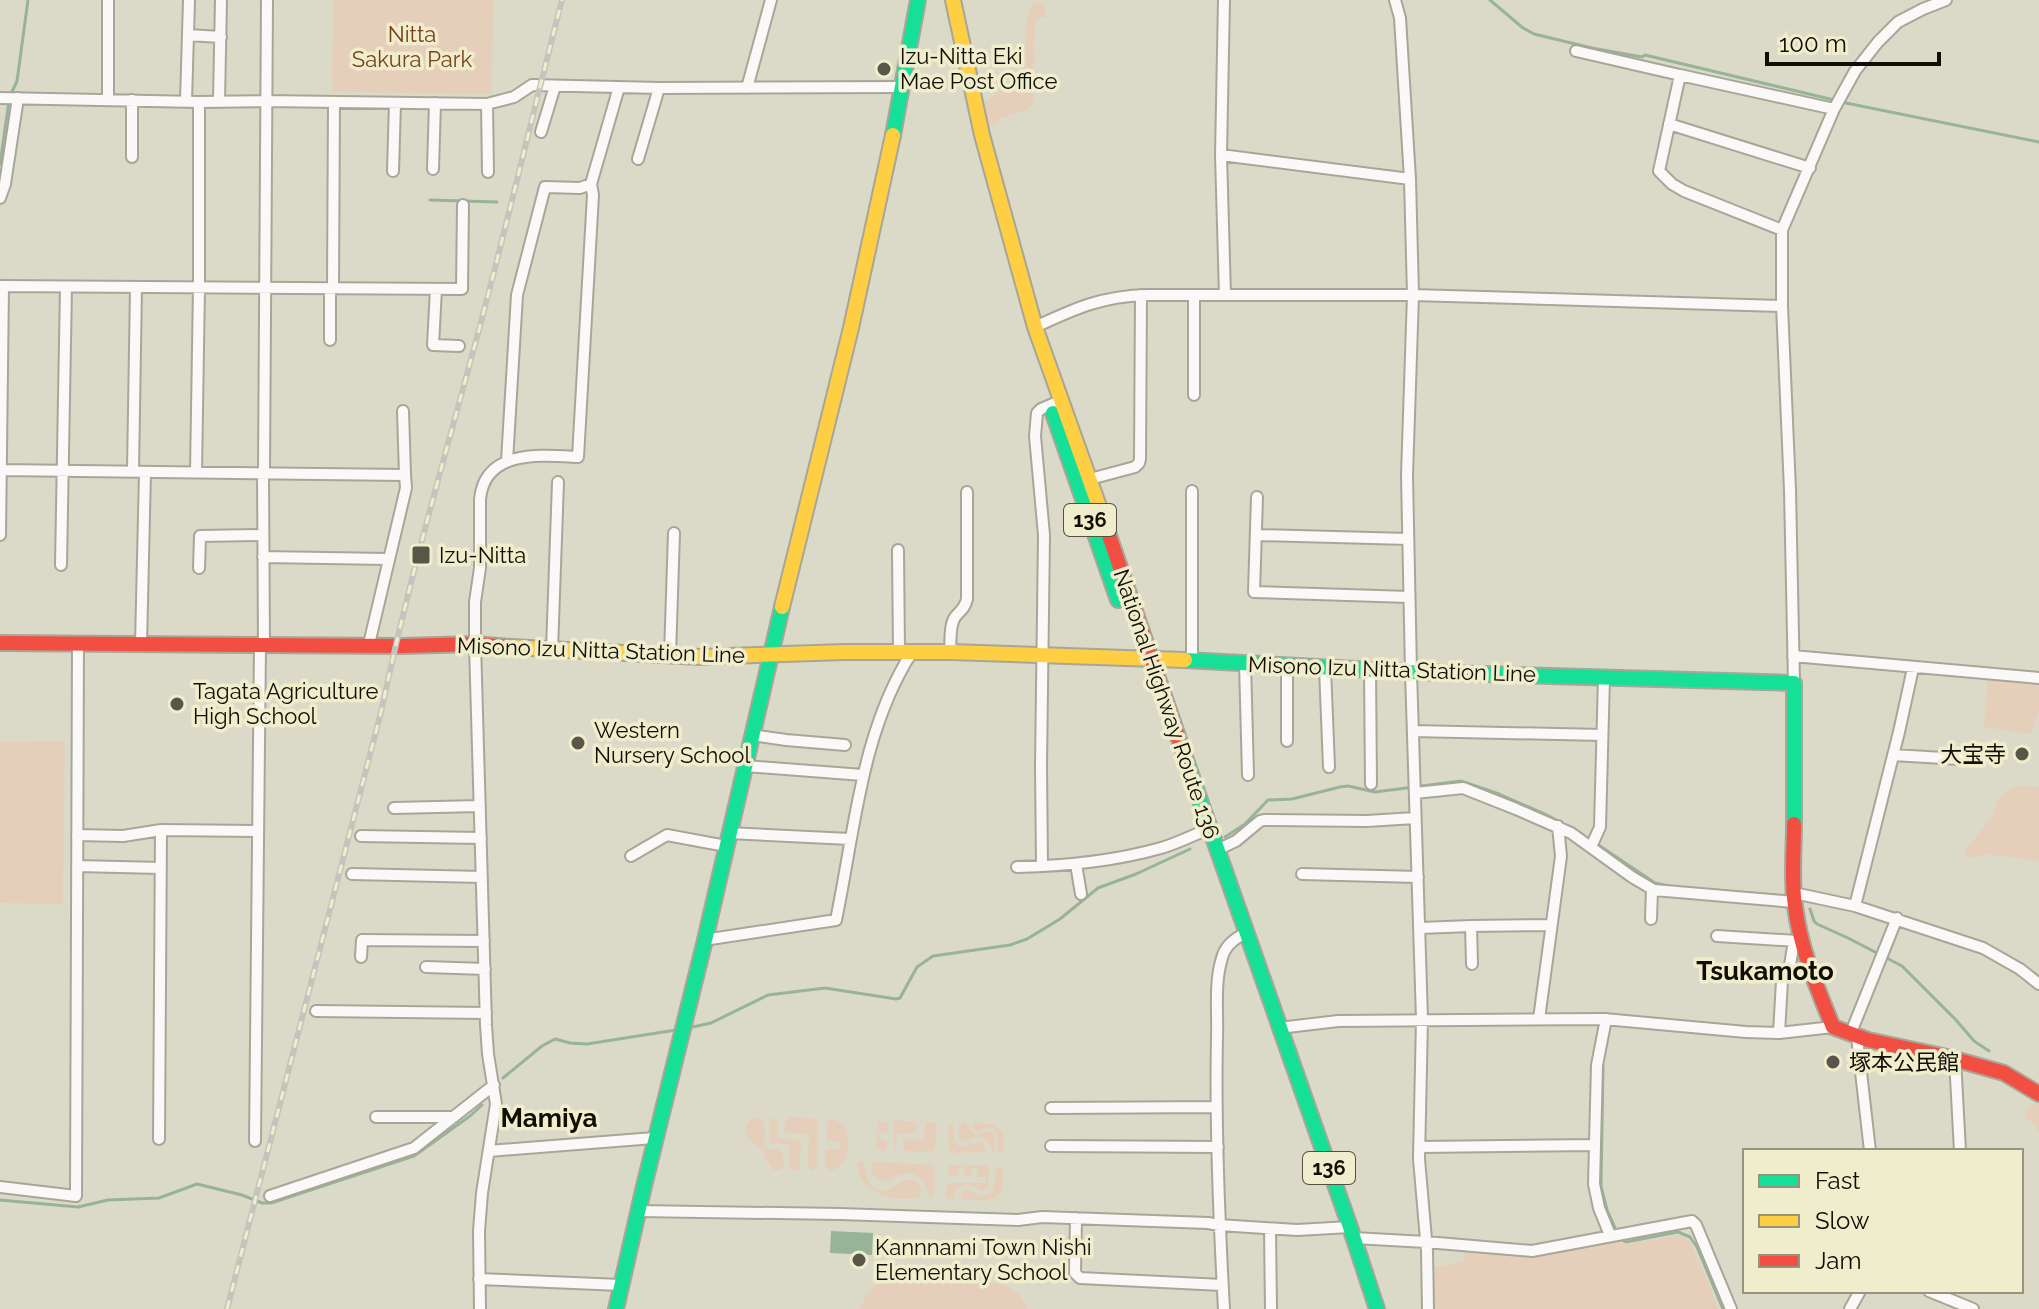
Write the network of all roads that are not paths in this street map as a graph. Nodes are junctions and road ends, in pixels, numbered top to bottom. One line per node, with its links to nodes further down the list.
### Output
1 (108, 0): 23 (street)
2 (189, 0): 12 (street)
3 (221, 0): 13 (street)
4 (267, 0): 27 (street)
5 (771, 0): 20 (street)
6 (918, 0): 18 (main road)
7 (942, 0): 64 (main road, National Highway Route 136 / 136)
8 (953, 0): 60 (main road, National Highway Route 136 / 136)
9 (1224, 0): 36 (street)
10 (1395, 0): 43 (street)
11 (1946, 0): 33 (street)
12 (188, 35): 13 (street); 25 (street)
13 (221, 37): 26 (street)
14 (1576, 51): 15 (street)
15 (1680, 75): 33 (street); 34 (street)
16 (555, 86): 17 (street); 32 (street); 35 (street)
17 (619, 87): 19 (street); 44 (street)
18 (903, 87): 20 (street); 98 (main road)
19 (659, 88): 20 (street); 38 (street)
20 (747, 88)
21 (0, 98): 22 (street)
22 (18, 98): 23 (street); 45 (street)
23 (108, 100): 24 (street)
24 (132, 100): 25 (street); 37 (street)
25 (186, 101): 28 (street)
26 (219, 101): 27 (street); 28 (street)
27 (266, 101): 29 (street); 52 (street)
28 (199, 102): 51 (street)
29 (334, 102): 30 (street); 53 (street)
30 (395, 103): 31 (street); 41 (street)
31 (435, 103): 32 (street); 40 (street)
32 (487, 104): 42 (street)
33 (1834, 109): 39 (street)
34 (1669, 124): 39 (street); 47 (street)
35 (541, 132)
36 (1221, 155): 43 (street); 57 (street)
37 (132, 157)
38 (638, 159)
39 (1810, 168): 47 (street)
40 (433, 169)
41 (393, 171)
42 (488, 172)
43 (1410, 179): 58 (street)
44 (591, 184): 66 (street); 66 (street)
45 (0, 198)
46 (463, 205): 54 (street)
47 (1782, 230): 59 (street)
48 (2, 286): 49 (street); 67 (street)
49 (66, 287): 50 (street); 68 (street)
50 (136, 287): 51 (street); 69 (street)
51 (199, 287): 52 (street); 70 (street)
52 (265, 288): 53 (street); 71 (street)
53 (332, 289): 54 (street); 61 (street)
54 (436, 289): 62 (street)
55 (1141, 295): 56 (street); 60 (street); 73 (street)
56 (1194, 295): 57 (street); 63 (street)
57 (1225, 295): 58 (street)
58 (1413, 295): 59 (street); 82 (street)
59 (1782, 306): 101 (street)
60 (1035, 327): 64 (main road, National Highway Route 136 / 136)
61 (330, 340)
62 (459, 346)
63 (1194, 395)
64 (1056, 402): 73 (main road, National Highway Route 136 / 136); 100 (street); 102 (main road, National Highway Route 136 / 136)
65 (403, 411): 72 (street)
66 (507, 461): 92 (street)
67 (0, 470): 68 (street); 79 (street)
68 (63, 470): 69 (street); 86 (street)
69 (139, 472): 70 (street); 93 (street)
70 (196, 472): 71 (street)
71 (264, 472): 72 (street); 80 (street)
72 (405, 475): 85 (street)
73 (1090, 479): 102 (main road, National Highway Route 136 / 136)
74 (558, 482): 95 (street)
75 (1192, 491): 103 (street)
76 (967, 492): 97 (street)
77 (1257, 497): 81 (street)
78 (674, 533): 99 (street)
79 (0, 535)
80 (263, 535): 84 (street); 87 (street)
81 (1256, 535): 82 (street); 88 (street)
82 (1408, 539): 88 (street)
83 (898, 550): 96 (street)
84 (263, 557): 85 (street); 94 (street)
85 (388, 559): 91 (street)
86 (61, 565)
87 (199, 568)
88 (1409, 597): 109 (street)
89 (0, 643): 90 (main road, Misono Izu Nitta Station Line)
90 (78, 644): 93 (main road, Misono Izu Nitta Station Line); 133 (street)
91 (369, 644): 92 (main road, Misono Izu Nitta Station Line); 94 (main road, Misono Izu Nitta Station Line)
92 (475, 644): 95 (main road, Misono Izu Nitta Station Line); 126 (street)
93 (141, 645): 94 (main road, Misono Izu Nitta Station Line)
94 (262, 645): 131 (street)
95 (552, 650): 99 (main road, Misono Izu Nitta Station Line)
96 (905, 652): 97 (main road, Misono Izu Nitta Station Line); 98 (main road, Misono Izu Nitta Station Line); 122 (street)
97 (950, 652): 100 (main road, Misono Izu Nitta Station Line)
98 (771, 654): 99 (main road, Misono Izu Nitta Station Line); 114 (main road)
99 (670, 655)
100 (1043, 655): 102 (main road, Misono Izu Nitta Station Line); 143 (street)
101 (1793, 656): 107 (street); 112 (street)
102 (1144, 658): 103 (main road, Misono Izu Nitta Station Line); 132 (main road, National Highway Route 136 / 136)
103 (1192, 660): 104 (main road, Misono Izu Nitta Station Line)
104 (1245, 663): 105 (main road, Misono Izu Nitta Station Line); 123 (street)
105 (1287, 666): 106 (main road, Misono Izu Nitta Station Line); 116 (street)
106 (1325, 668): 108 (main road, Misono Izu Nitta Station Line); 121 (street)
107 (1913, 668): 111 (street); 118 (street)
108 (1370, 670): 109 (main road, Misono Izu Nitta Station Line); 124 (street)
109 (1411, 672): 110 (main road, Misono Izu Nitta Station Line); 113 (street)
110 (1604, 677): 112 (main road, Misono Izu Nitta Station Line); 115 (street)
111 (2039, 678)
112 (1794, 683): 152 (main road)
113 (1413, 731): 115 (street); 125 (street)
114 (752, 735): 117 (street); 120 (main road)
115 (1602, 735): 138 (street)
116 (1287, 741)
117 (845, 745)
118 (1893, 755): 119 (street); 153 (street)
119 (1960, 759)
120 (745, 766): 122 (street); 137 (main road)
121 (1329, 767)
122 (863, 775): 136 (street)
123 (1248, 775)
124 (1371, 784)
125 (1415, 793): 128 (street); 129 (street)
126 (480, 806): 127 (street); 135 (street)
127 (394, 808)
128 (1415, 818): 139 (street); 149 (street)
129 (1558, 826): 138 (street); 156 (street)
130 (161, 830): 131 (street); 133 (street); 145 (street)
131 (258, 831): 187 (street)
132 (1204, 831): 139 (main road, National Highway Route 136 / 136); 141 (street); 159 (main road, National Highway Route 136 / 136)
133 (77, 835): 142 (street)
134 (361, 836): 135 (street)
135 (481, 838): 148 (street)
136 (850, 839): 137 (street); 161 (street)
137 (727, 840): 140 (street); 161 (main road)
138 (1591, 847): 150 (street)
139 (1217, 850): 159 (main road, National Highway Route 136 / 136)
140 (631, 856)
141 (1076, 864): 143 (street); 151 (street)
142 (77, 866): 145 (street); 195 (street)
143 (1042, 866): 144 (street)
144 (1017, 867)
145 (161, 868): 186 (street)
146 (352, 874): 148 (street)
147 (1302, 874): 149 (street)
148 (482, 877): 162 (street)
149 (1418, 877): 158 (street)
150 (1652, 889): 152 (street); 155 (street)
151 (1081, 894)
152 (1794, 898): 153 (street); 163 (main road)
153 (1855, 906): 154 (street)
154 (1897, 918): 168 (street); 177 (street)
155 (1651, 919)
156 (1551, 925): 157 (street); 172 (street)
157 (1471, 926): 158 (street); 165 (street)
158 (1420, 928): 171 (street)
159 (1241, 935): 175 (main road, National Highway Route 136 / 136); 181 (street); 201 (main road, National Highway Route 136 / 136)
160 (1717, 936): 163 (street)
161 (704, 940): 185 (main road)
162 (484, 941): 164 (street); 167 (street)
163 (1798, 942): 174 (main road); 176 (street)
164 (361, 957)
165 (1472, 964)
166 (426, 967): 167 (street)
167 (485, 969): 170 (street)
168 (2039, 984)
169 (316, 1011): 170 (street)
170 (486, 1013): 179 (street)
171 (1422, 1019): 172 (street); 175 (street); 191 (street)
172 (1539, 1019): 173 (street)
173 (1606, 1019): 176 (street); 188 (street)
174 (1833, 1027): 176 (street); 177 (main road)
175 (1279, 1028): 201 (main road, National Highway Route 136 / 136)
176 (1779, 1033)
177 (1854, 1036): 178 (main road); 192 (street)
178 (1955, 1059): 180 (main road); 193 (street)
179 (494, 1085): 184 (street); 194 (street)
180 (2039, 1094)
181 (1217, 1107): 182 (street); 190 (street)
182 (1051, 1108)
183 (376, 1117): 184 (street)
184 (454, 1117): 196 (street)
185 (654, 1138): 194 (street); 197 (main road)
186 (159, 1139)
187 (255, 1141)
188 (1595, 1145): 191 (street); 202 (street)
189 (1051, 1146): 190 (street)
190 (1218, 1147): 199 (street)
191 (1419, 1147): 203 (street)
192 (1870, 1149)
193 (1960, 1149)
194 (489, 1151): 204 (street)
195 (0, 1187)
196 (270, 1196)
197 (637, 1211): 198 (street); 205 (main road)
198 (1076, 1218): 199 (street); 206 (street)
199 (1219, 1225): 200 (street); 206 (street)
200 (1270, 1229): 201 (street); 211 (street)
201 (1348, 1231): 203 (street); 212 (main road, National Highway Route 136 / 136); 213 (main road, National Highway Route 136 / 136)
202 (1610, 1235): 203 (street); 215 (street)
203 (1426, 1242): 214 (street)
204 (479, 1279): 205 (street); 208 (street)
205 (621, 1285): 209 (main road)
206 (1222, 1285): 210 (street)
207 (1934, 1293): 216 (street)
208 (480, 1309)
209 (616, 1309)
210 (1224, 1309)
211 (1271, 1309)
212 (1365, 1309)
213 (1377, 1309)
214 (1428, 1309)
215 (1731, 1309)
216 (1973, 1309)

